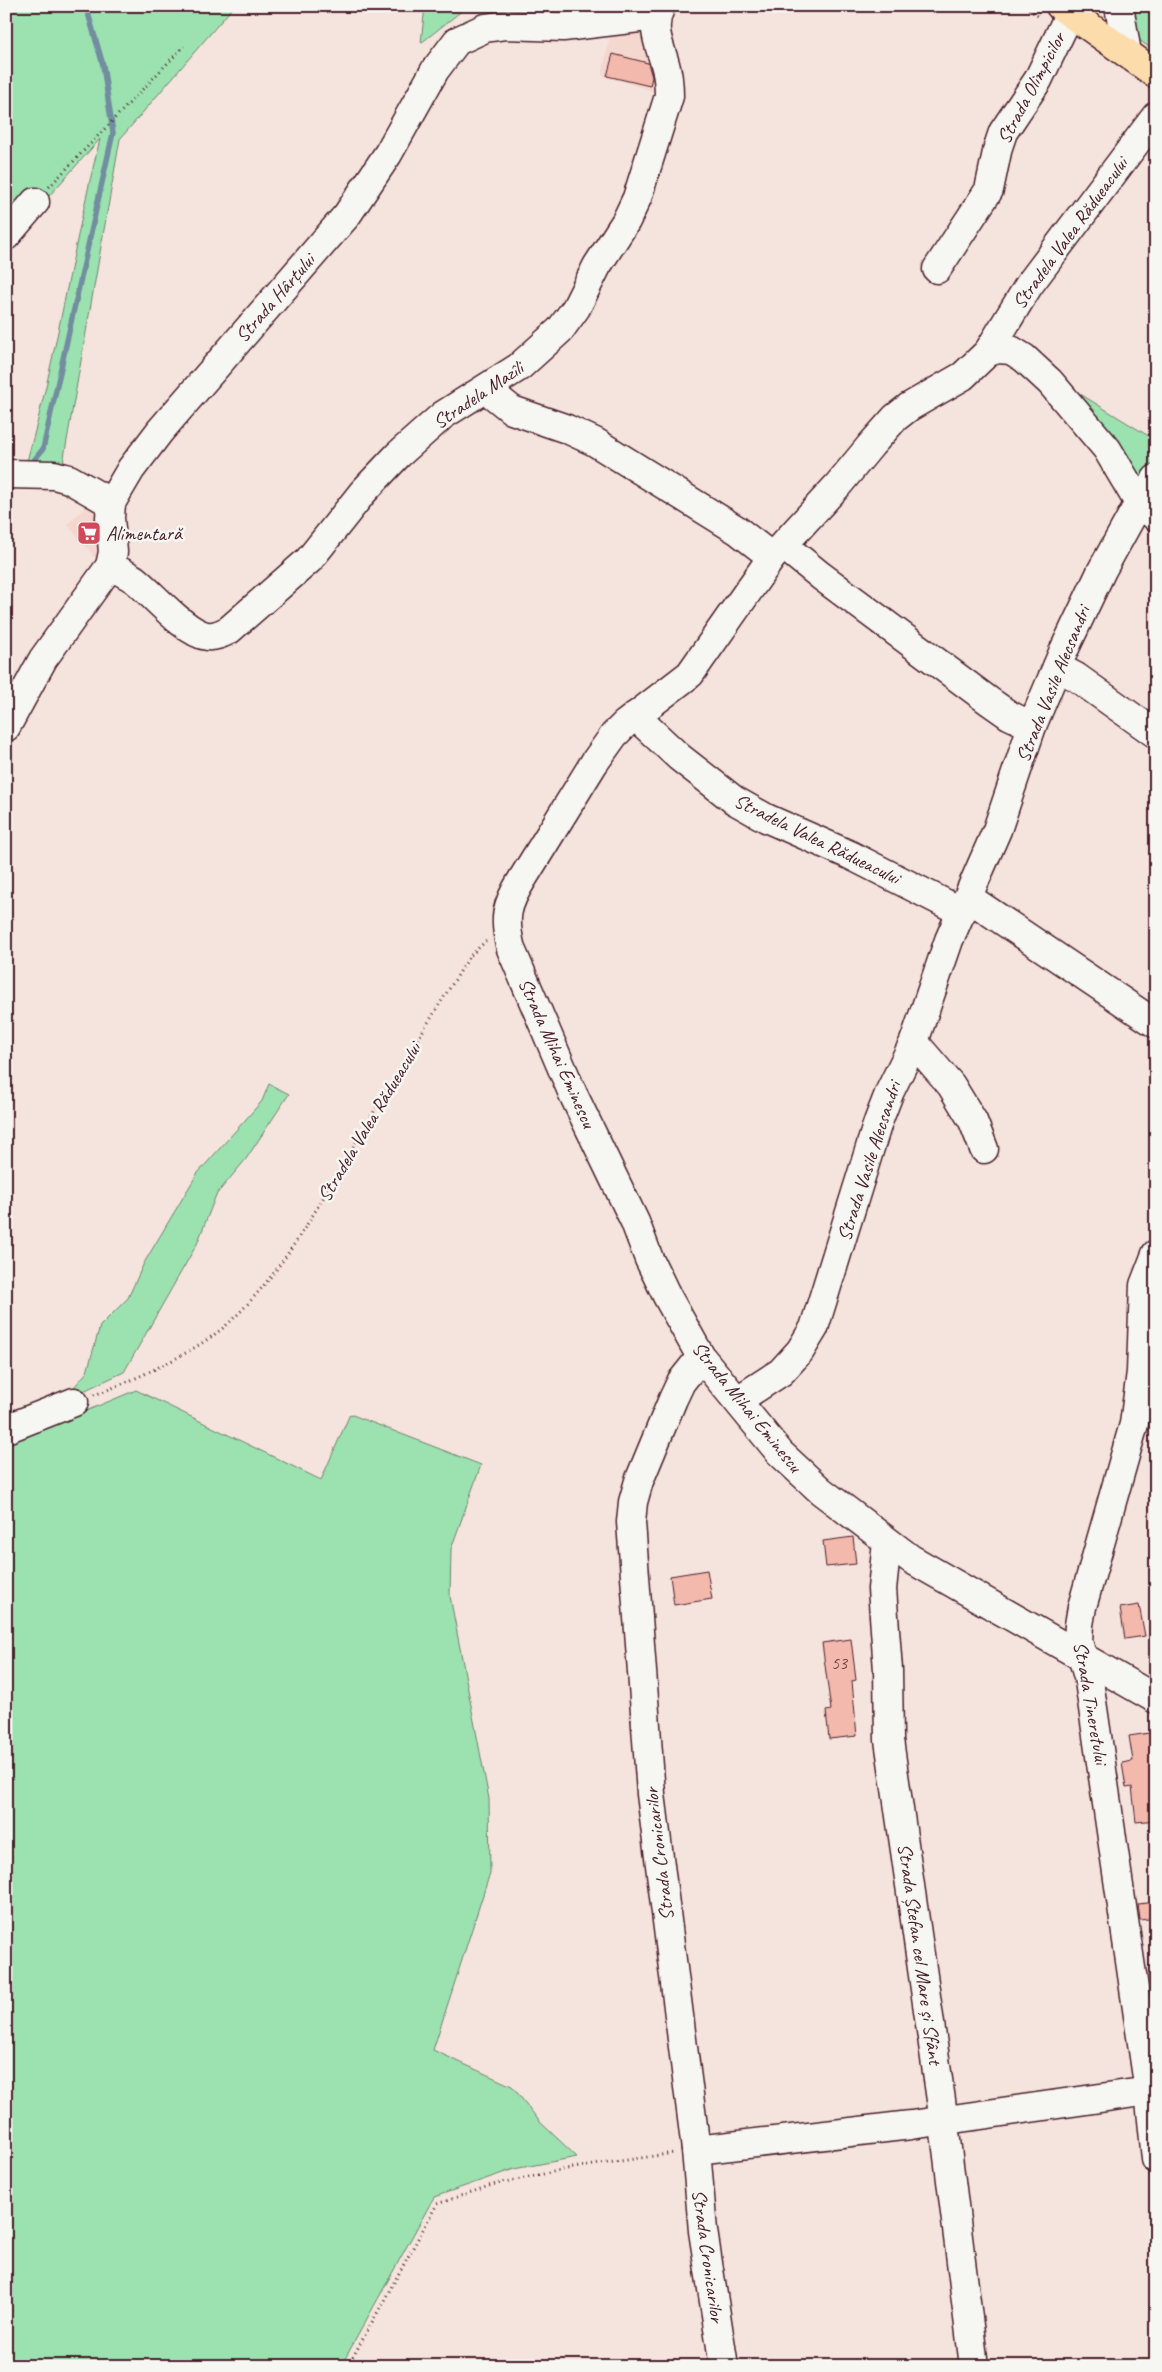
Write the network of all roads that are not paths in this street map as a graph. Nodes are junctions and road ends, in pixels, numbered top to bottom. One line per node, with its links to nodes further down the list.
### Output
1 (1119, 6): 4 (street)
2 (1065, 10): 4 (main road, Strada Olimpicilor); 9 (street, Strada Olimpicilor)
3 (658, 11): 11 (street, Stradela Mazîli); 14 (street, Strada Hârțului)
4 (1127, 53): 5 (main road, Strada Olimpicilor)
5 (1156, 74)
6 (1156, 116): 10 (street, Stradela Valea Rădueacului)
7 (35, 202): 8 (street)
8 (6, 236)
9 (937, 269)
10 (988, 352): 15 (street); 16 (street, Stradela Valea Rădueacului)
11 (486, 389): 16 (street); 17 (street, Stradela Mazîli)
12 (6, 474): 14 (street)
13 (1156, 479): 15 (street, Strada Vasile Alecsandri)
14 (112, 503): 17 (street, Strada Hârțului)
15 (1148, 510): 18 (street, Strada Vasile Alecsandri)
16 (778, 551): 19 (street, Stradela Valea Rădueacului); 20 (street)
17 (110, 566): 21 (street)
18 (1057, 667): 20 (street, Strada Vasile Alecsandri); 22 (street)
19 (635, 716): 23 (street, Stradela Valea Rădueacului); 24 (street, Stradela Valea Rădueacului)
20 (1032, 726): 23 (street, Strada Vasile Alecsandri)
21 (6, 727)
22 (1156, 734)
23 (965, 905): 25 (street); 26 (street, Strada Vasile Alecsandri)
24 (507, 930): 29 (street, Strada Mihai Eminescu)
25 (1156, 1024)
26 (914, 1042): 27 (street); 30 (street, Strada Vasile Alecsandri)
27 (984, 1149)
28 (1156, 1254): 34 (street, Strada Tineretului)
29 (701, 1357): 30 (street, Strada Mihai Eminescu); 38 (street, Strada Cronicarilor)
30 (738, 1400): 33 (street, Strada Mihai Eminescu)
31 (74, 1402): 32 (street)
32 (6, 1429)
33 (887, 1542): 34 (street, Strada Mihai Eminescu); 37 (street, Strada Ștefan cel Mare și Sfânt)
34 (1081, 1655): 35 (street, Strada Mihai Eminescu); 36 (street, Strada Tineretului)
35 (1156, 1699)
36 (1152, 2091): 37 (street); 39 (street, Strada Tineretului)
37 (942, 2120): 38 (street); 41 (street, Strada Ștefan cel Mare și Sfânt)
38 (696, 2150): 40 (street, Strada Cronicarilor)
39 (1156, 2159)
40 (724, 2366)
41 (974, 2366)

